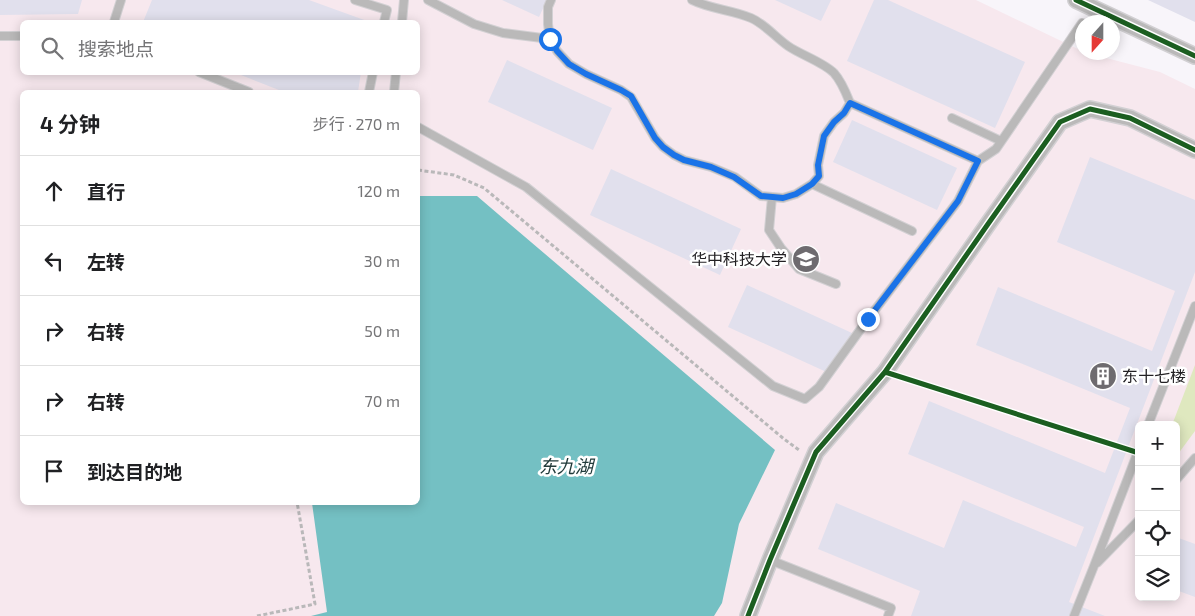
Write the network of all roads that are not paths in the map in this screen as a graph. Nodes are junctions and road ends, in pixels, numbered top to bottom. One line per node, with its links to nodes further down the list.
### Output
1 (121, 0): 10 (lane)
2 (355, 0): 11 (lane)
3 (404, 0): 12 (lane)
4 (428, 0): 16 (lane)
5 (551, 0): 16 (lane)
6 (692, 0): 24 (lane)
7 (1076, 0): 8 (street)
8 (1093, 8): 9 (lane); 17 (street)
9 (1088, 15)
10 (115, 20)
11 (384, 20)
12 (402, 20)
13 (1075, 35): 27 (lane)
14 (0, 36): 15 (lane)
15 (20, 36)
16 (550, 39): 31 (lane)
17 (1195, 56)
18 (206, 75): 21 (lane)
19 (372, 75): 22 (lane)
20 (396, 75): 23 (lane)
21 (243, 90)
22 (369, 90)
23 (394, 90)
24 (850, 103): 29 (lane); 30 (lane)
25 (952, 118): 27 (lane)
26 (420, 128): 29 (lane)
27 (1001, 141): 29 (lane)
28 (1195, 150): 40 (street)
29 (978, 161)
30 (812, 184): 31 (lane); 32 (lane)
31 (772, 197): 33 (lane)
32 (912, 231)
33 (836, 284)
34 (1195, 306): 35 (lane)
35 (1150, 421)
36 (1195, 458): 38 (lane)
37 (1135, 459): 41 (lane)
38 (1180, 475)
39 (1135, 524): 41 (lane)
40 (770, 560): 42 (street); 43 (lane)
41 (1094, 566): 44 (lane)
42 (748, 616)
43 (888, 616)
44 (1074, 616)

